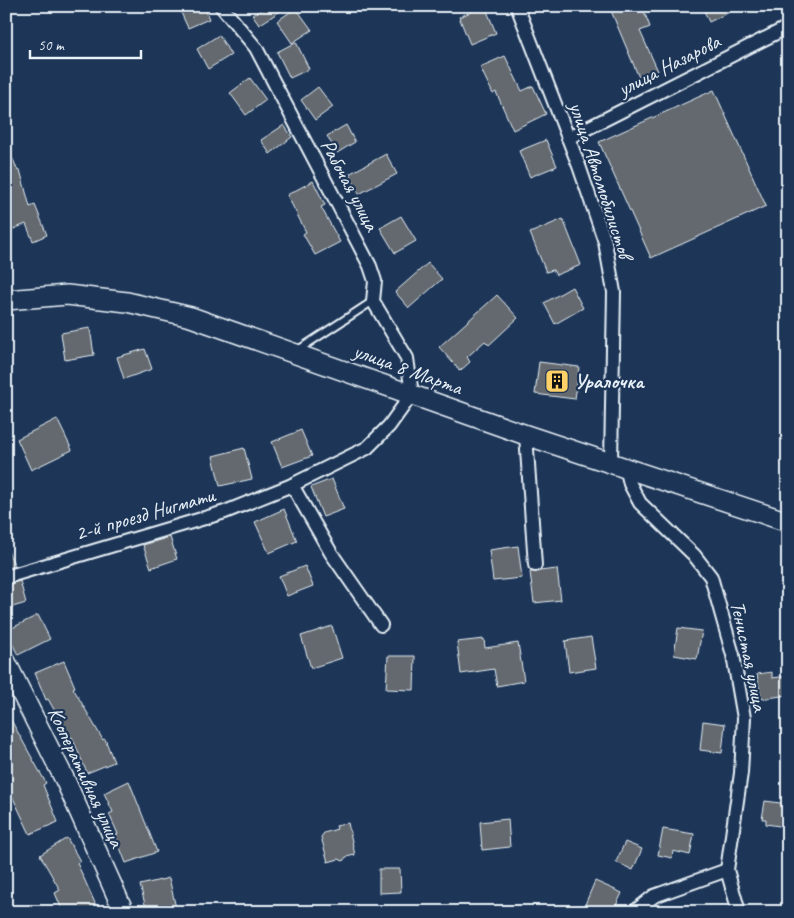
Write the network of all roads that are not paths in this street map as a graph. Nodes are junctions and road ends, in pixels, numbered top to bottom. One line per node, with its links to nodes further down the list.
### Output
1 (221, 6): 6 (street, Рабочая улица)
2 (517, 6): 4 (street, улица Автомобилистов)
3 (788, 27): 4 (street, улица Назарова)
4 (568, 138): 10 (street, улица Автомобилистов)
5 (6, 300): 7 (main road, улица 8 Марта)
6 (373, 301): 7 (lane); 8 (street)
7 (295, 352): 8 (main road, улица 8 Марта)
8 (412, 394): 9 (main road, улица 8 Марта); 11 (street, 2-й проезд Нигмати)
9 (526, 435): 10 (main road, улица 8 Марта); 13 (street)
10 (619, 465): 12 (main road, улица 8 Марта); 17 (street, Тенистая улица)
11 (292, 485): 14 (street, 2-й проезд Нигмати); 15 (street)
12 (788, 522)
13 (534, 565)
14 (6, 577)
15 (381, 625)
16 (6, 662): 18 (main road, Кооперативная улица)
17 (727, 870): 19 (street); 20 (street, Тенистая улица)
18 (124, 912)
19 (634, 912)
20 (739, 912)

